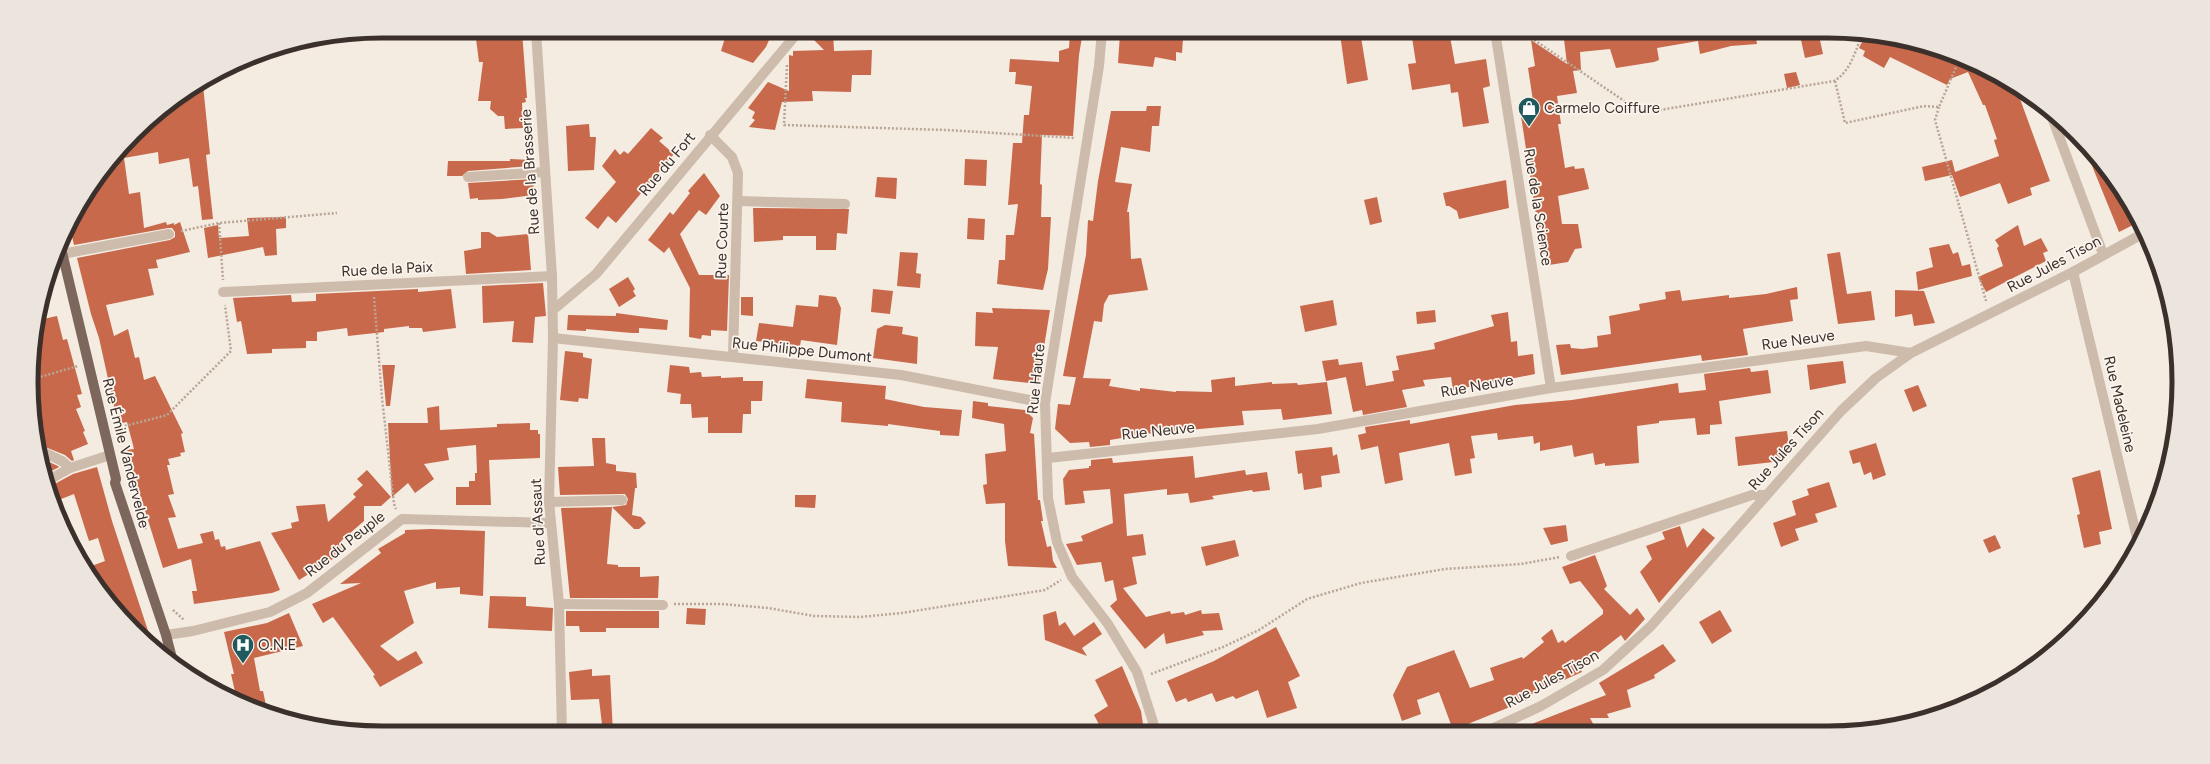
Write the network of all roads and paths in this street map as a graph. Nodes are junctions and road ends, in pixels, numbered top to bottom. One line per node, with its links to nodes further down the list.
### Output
1 (536, 38): 14 (street, Rue de la Brasserie)
2 (793, 38): 7 (street, Rue du Fort)
3 (1101, 38): 13 (street, Rue Haute)
4 (1496, 38): 36 (street, Rue de la Science)
5 (1531, 38): 9 (path)
6 (1860, 40): 9 (path)
7 (783, 50): 12 (street, Rue du Fort); 13 (path)
8 (1958, 63): 10 (path)
9 (1834, 81): 10 (path)
10 (1939, 107): 30 (path)
11 (2054, 122): 23 (street)
12 (710, 135): 16 (street, Rue Courte); 29 (street, Rue du Fort)
13 (1087, 139): 37 (street, Rue Haute)
14 (545, 172): 15 (street); 26 (street, Rue de la Brasserie)
15 (468, 177)
16 (738, 201): 17 (street); 33 (street, Rue Courte)
17 (846, 204)
18 (338, 213): 19 (path)
19 (219, 223): 20 (path); 28 (path)
20 (169, 234): 22 (street)
21 (2139, 235): 23 (street, Rue Jules Tison)
22 (64, 251)
23 (2103, 254): 25 (street, Rue Jules Tison)
24 (62, 255): 34 (main road, Rue Émile Vandervelde)
25 (2073, 272): 30 (street, Rue Jules Tison); 50 (street, Rue Madeleine)
26 (552, 276): 27 (street, Rue de la Paix); 29 (street, Rue de la Brasserie)
27 (373, 285): 28 (street, Rue de la Paix); 47 (path)
28 (223, 292): 38 (path)
29 (553, 310): 31 (street, Rue d'Assaut)
30 (1990, 314): 32 (street, Rue Jules Tison)
31 (553, 338): 33 (street, Rue Philippe Dumont); 46 (street, Rue d'Assaut)
32 (1911, 353): 36 (street, Rue Neuve); 44 (street, Rue Jules Tison)
33 (733, 358): 37 (street, Rue Philippe Dumont)
34 (88, 364): 35 (path); 38 (main road, Rue Émile Vandervelde)
35 (38, 378)
36 (1551, 388): 41 (street, Rue Neuve)
37 (1046, 403): 41 (street, Rue Haute)
38 (104, 431): 40 (main road, Rue Émile Vandervelde)
39 (46, 453): 42 (street)
40 (110, 454): 42 (street); 49 (path); 57 (main road, Rue Émile Vandervelde)
41 (1048, 458): 52 (street, Rue Haute)
42 (70, 468): 43 (street)
43 (52, 478)
44 (1765, 495): 51 (street); 62 (street, Rue Jules Tison)
45 (622, 500): 46 (street)
46 (549, 502): 48 (street, Rue d'Assaut)
47 (402, 519): 48 (street, Rue du Peuple); 57 (street, Rue du Peuple)
48 (550, 523): 53 (street, Rue d'Assaut)
49 (147, 533)
50 (2136, 535)
51 (1571, 556): 59 (path)
52 (1070, 572): 54 (path); 59 (street, Rue Haute)
53 (559, 604): 54 (street); 60 (street, Rue d'Assaut)
54 (663, 604)
55 (170, 606): 56 (path)
56 (187, 622)
57 (166, 635): 58 (main road, Rue Émile Vandervelde)
58 (171, 653)
59 (1139, 678): 61 (street, Rue Haute)
60 (562, 726)
61 (1153, 726)
62 (1498, 726)

